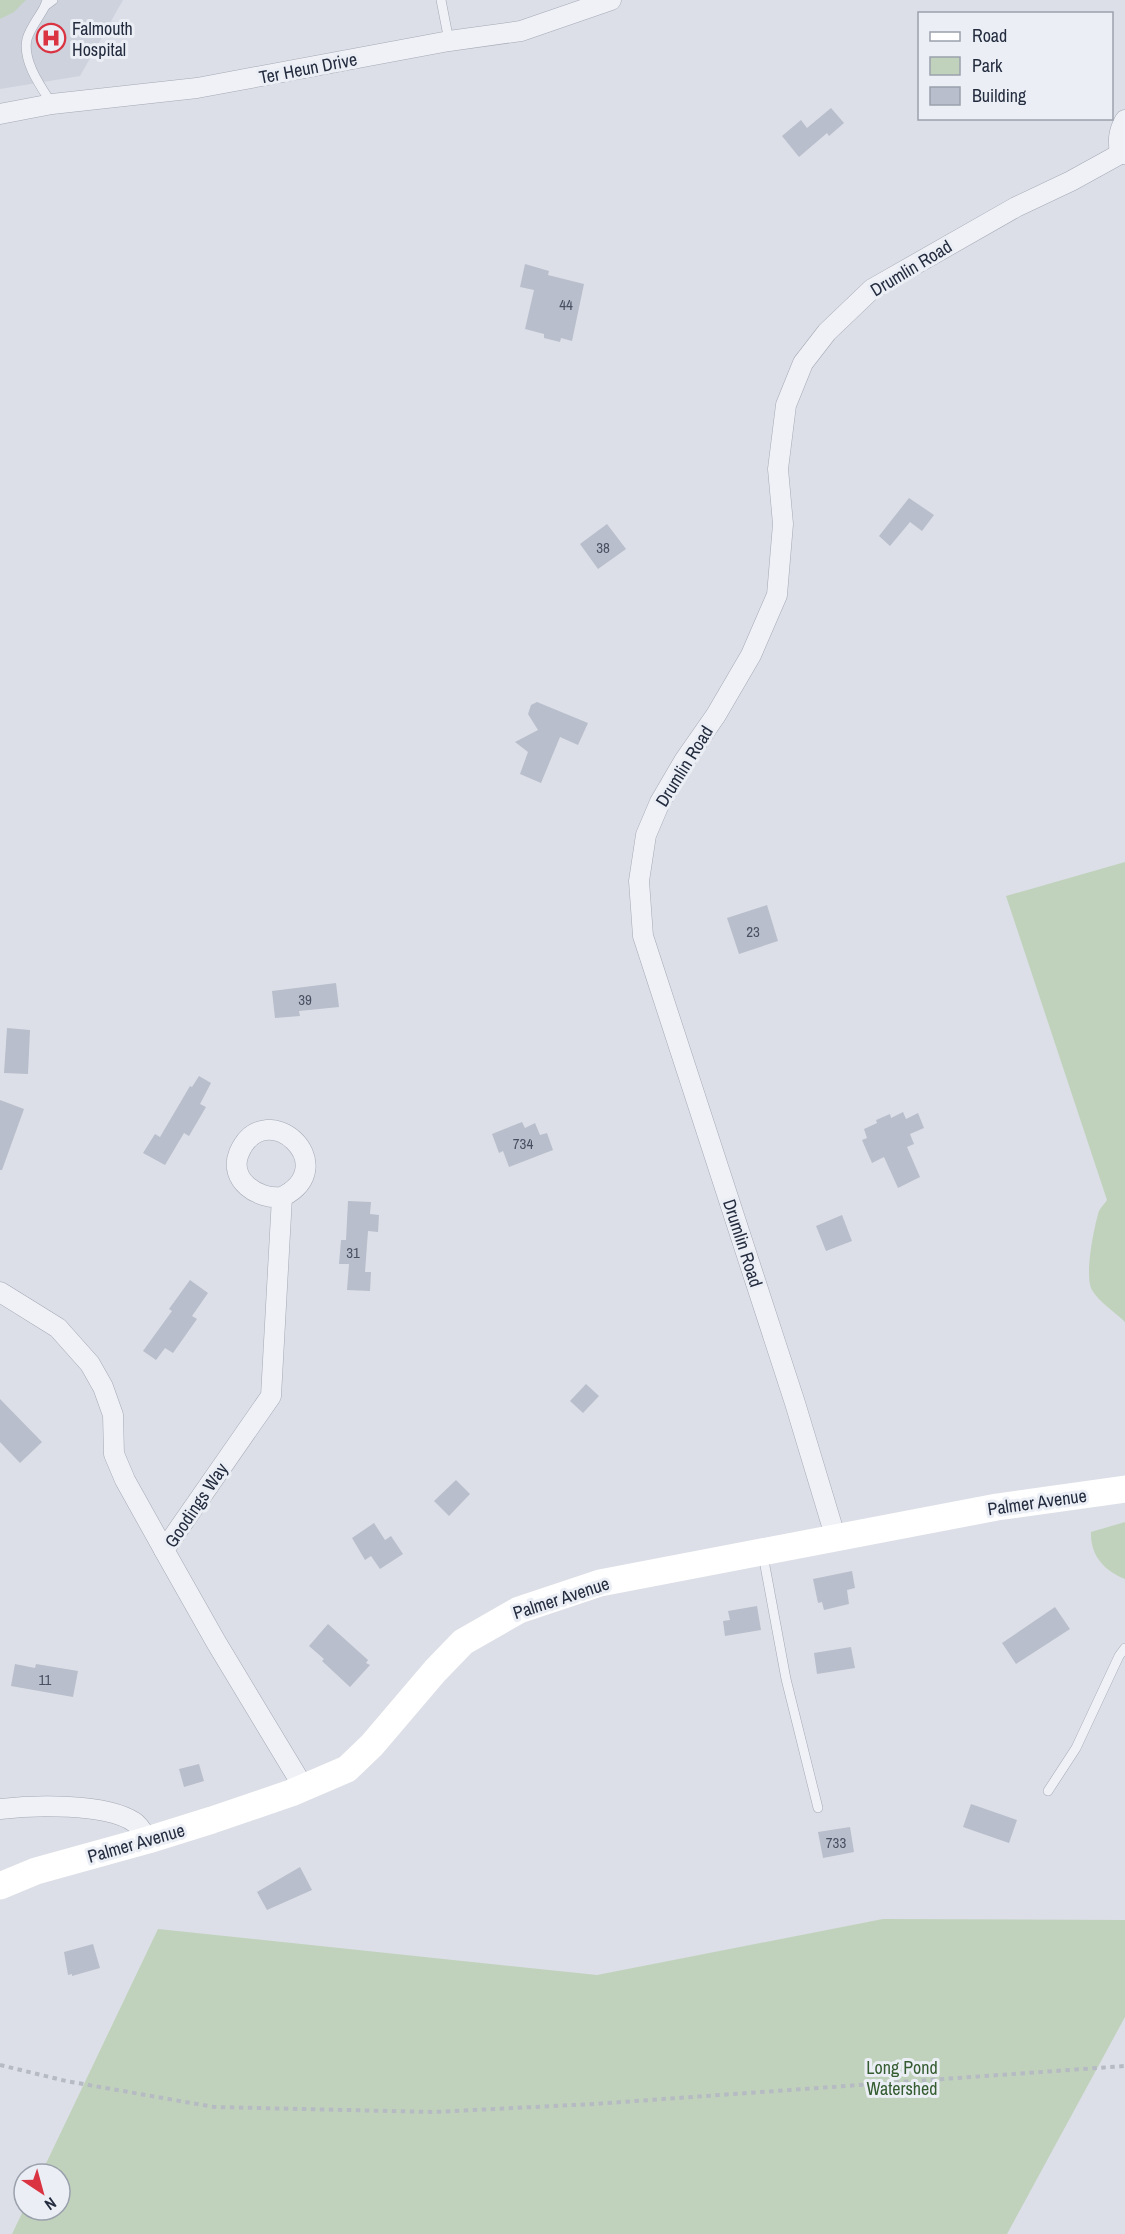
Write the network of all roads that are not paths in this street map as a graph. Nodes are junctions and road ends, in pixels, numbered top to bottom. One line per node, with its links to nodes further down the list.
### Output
1 (441, 0): 4 (lane)
2 (611, 0): 4 (street, Ter Heun Drive)
3 (48, 2): 5 (lane)
4 (449, 41): 5 (street, Ter Heun Drive)
5 (52, 104): 6 (street, Ter Heun Drive)
6 (0, 114)
7 (1125, 120): 8 (street, Drumlin Road)
8 (1122, 154): 12 (street, Drumlin Road)
9 (282, 1197): 13 (street, Goodings Way)
10 (0, 1292): 13 (street)
11 (1125, 1489): 12 (main road, Palmer Avenue)
12 (836, 1539): 14 (main road, Palmer Avenue)
13 (164, 1550): 16 (street, Goodings Way)
14 (763, 1553): 16 (main road, Palmer Avenue); 18 (lane)
15 (1125, 1648): 17 (lane)
16 (304, 1788): 20 (main road, Palmer Avenue)
17 (1048, 1791)
18 (818, 1808)
19 (0, 1809): 20 (street)
20 (148, 1840): 21 (main road, Palmer Avenue)
21 (0, 1886)

